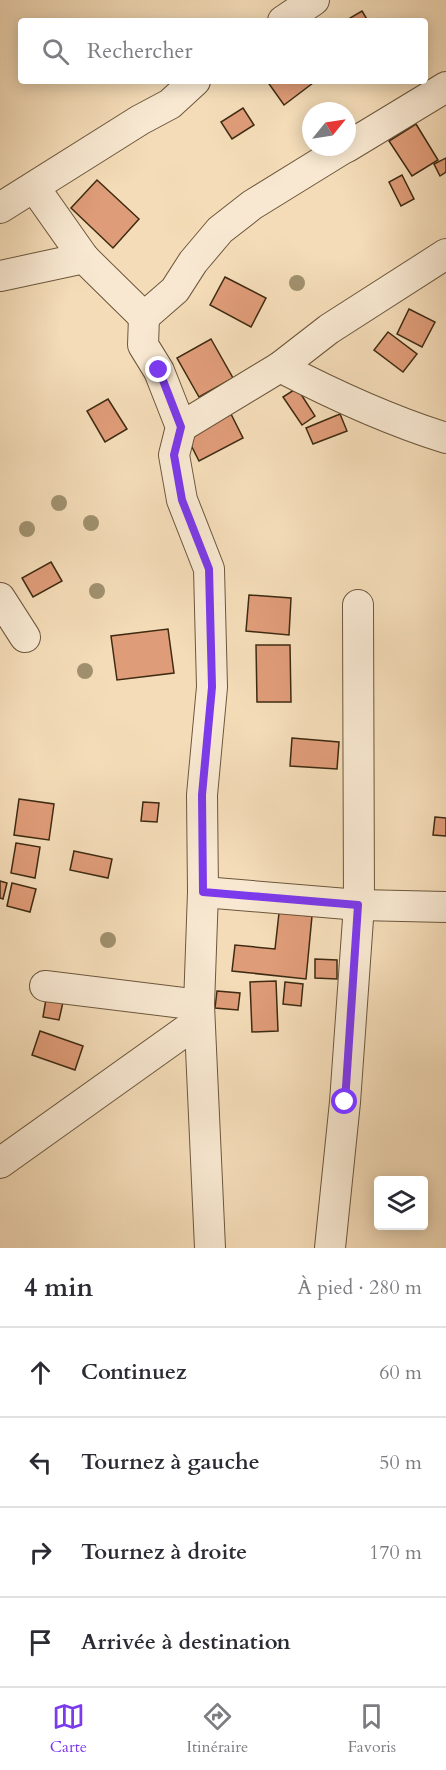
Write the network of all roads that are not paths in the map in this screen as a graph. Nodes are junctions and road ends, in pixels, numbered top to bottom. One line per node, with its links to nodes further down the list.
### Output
1 (314, 0): 2 (street)
2 (287, 18)
3 (192, 84): 7 (street)
4 (446, 87): 5 (street)
5 (356, 142)
6 (332, 156): 12 (street)
7 (34, 187): 8 (street); 10 (street)
8 (0, 208)
9 (446, 254): 13 (street)
10 (84, 258): 11 (street); 12 (street)
11 (0, 276)
12 (144, 317): 14 (street)
13 (280, 367): 14 (street); 15 (street)
14 (181, 427): 19 (street)
15 (446, 438)
16 (0, 598): 18 (street)
17 (358, 605): 20 (street)
18 (25, 638)
19 (203, 892): 20 (street); 23 (street)
20 (358, 905): 21 (street); 26 (street)
21 (446, 907)
22 (45, 986): 23 (street)
23 (199, 1013): 24 (street); 25 (street)
24 (0, 1163)
25 (210, 1248)
26 (330, 1248)

